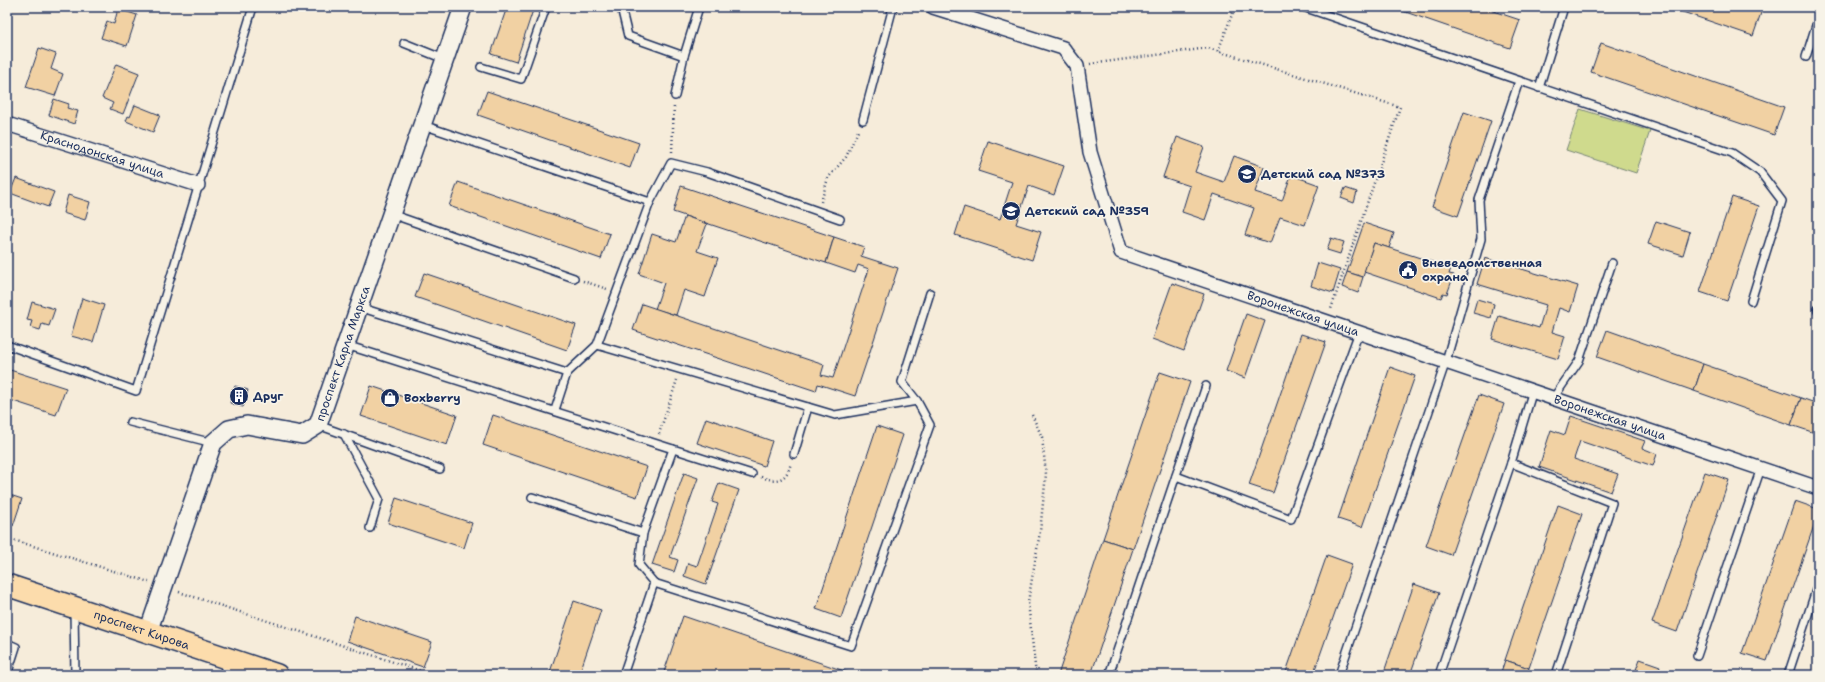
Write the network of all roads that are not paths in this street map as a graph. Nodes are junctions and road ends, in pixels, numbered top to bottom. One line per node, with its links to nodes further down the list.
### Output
1 (252, 7): 22 (lane)
2 (463, 7): 14 (street, проспект Карла Маркса)
3 (546, 7): 15 (lane)
4 (621, 7): 12 (lane)
5 (700, 7): 12 (lane)
6 (893, 7): 19 (lane)
7 (933, 7): 31 (street, Воронежская улица)
8 (1303, 7): 16 (lane)
9 (1564, 7): 17 (lane)
10 (1818, 19): 13 (lane)
11 (404, 43): 14 (lane)
12 (684, 56): 18 (lane)
13 (1806, 57)
14 (444, 58): 21 (street, проспект Карла Маркса)
15 (481, 67)
16 (1519, 81): 17 (lane); 35 (lane)
17 (1539, 88): 29 (lane)
18 (675, 96)
19 (863, 120)
20 (7, 124): 22 (street, Краснодонская улица)
21 (423, 125): 23 (lane); 24 (street, проспект Карла Маркса)
22 (198, 185): 32 (lane)
23 (650, 202): 25 (lane); 34 (lane)
24 (391, 214): 27 (lane); 30 (street, проспект Карла Маркса)
25 (840, 219)
26 (1612, 263): 39 (lane)
27 (574, 278)
28 (930, 293): 40 (lane)
29 (1751, 301)
30 (359, 307): 33 (street, проспект Карла Маркса); 36 (lane)
31 (1359, 332): 35 (street, Воронежская улица); 53 (lane)
32 (7, 345)
33 (346, 345): 42 (lane); 44 (street, проспект Карла Маркса)
34 (597, 345): 36 (lane); 41 (lane)
35 (1446, 361): 38 (street, Воронежская улица); 71 (lane)
36 (567, 374): 42 (lane)
37 (1206, 386): 53 (lane)
38 (1533, 390): 39 (street, Воронежская улица); 49 (lane)
39 (1554, 398): 50 (street, Воронежская улица)
40 (917, 401): 41 (lane); 58 (lane)
41 (808, 407): 48 (lane)
42 (554, 410): 47 (lane)
43 (130, 422): 46 (lane)
44 (318, 425): 45 (lane); 46 (street, проспект Карла Маркса)
45 (344, 434): 51 (lane); 56 (lane)
46 (213, 443): 62 (street, проспект Карла Маркса)
47 (673, 449): 52 (lane); 57 (lane)
48 (794, 454)
49 (1511, 463): 72 (lane); 73 (lane)
50 (1761, 468): 54 (street, Воронежская улица); 64 (lane)
51 (440, 469)
52 (752, 474)
53 (1176, 476): 70 (lane)
54 (1818, 488)
55 (532, 497): 57 (lane)
56 (370, 528)
57 (643, 534): 58 (lane)
58 (654, 583): 69 (lane)
59 (1818, 584): 74 (lane)
60 (7, 585): 61 (main road, проспект Кирова)
61 (74, 607): 62 (main road, проспект Кирова); 67 (lane)
62 (148, 632): 65 (main road, проспект Кирова)
63 (7, 643): 66 (lane)
64 (1697, 656)
65 (229, 667): 68 (main road, проспект Кирова)
66 (7, 674)
67 (75, 675)
68 (277, 675)
69 (623, 675)
70 (1109, 675)
71 (1339, 675)
72 (1439, 675)
73 (1556, 675)
74 (1788, 675)

